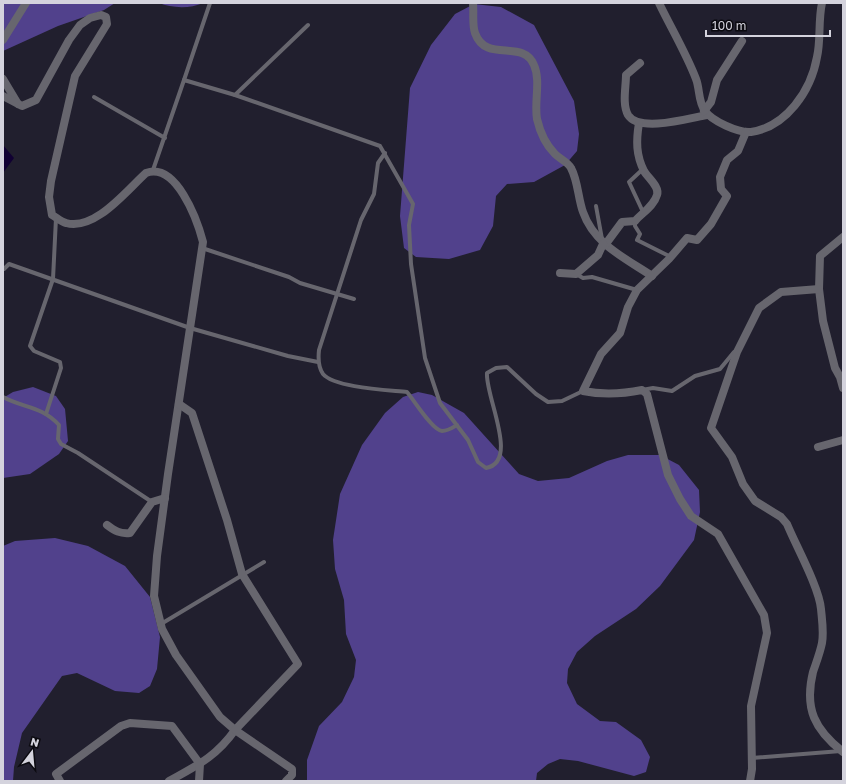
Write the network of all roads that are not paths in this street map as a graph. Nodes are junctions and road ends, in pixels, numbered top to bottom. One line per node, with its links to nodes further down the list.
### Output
1 (26, 3): 7 (street)
2 (210, 3): 11 (lane)
3 (473, 3): 28 (street)
4 (658, 3): 16 (street)
5 (822, 3): 18 (street)
6 (308, 25): 12 (lane)
7 (3, 40)
8 (742, 41): 16 (street)
9 (640, 63): 17 (street)
10 (3, 79): 15 (street)
11 (184, 80): 12 (lane); 19 (lane)
12 (235, 95): 20 (lane)
13 (3, 96): 15 (street)
14 (94, 97): 19 (lane)
15 (18, 104): 25 (street)
16 (706, 113): 17 (street); 18 (street)
17 (639, 123): 21 (street)
18 (746, 132): 30 (street)
19 (165, 138): 22 (lane)
20 (385, 153): 38 (lane); 49 (lane)
21 (643, 168): 24 (lane); 24 (street)
22 (153, 170): 25 (street); 29 (street)
23 (596, 206): 28 (lane)
24 (643, 212): 26 (street)
25 (56, 217): 35 (lane)
26 (635, 221): 28 (street); 30 (lane)
27 (843, 237): 36 (street)
28 (604, 244): 33 (street); 34 (street)
29 (202, 248): 38 (lane); 40 (street)
30 (671, 257): 34 (street)
31 (4, 269): 35 (lane)
32 (560, 273): 33 (street)
33 (576, 274): 37 (lane)
34 (652, 276): 37 (street)
35 (53, 280): 40 (lane); 48 (lane)
36 (819, 289): 41 (street); 43 (street)
37 (638, 290): 45 (street)
38 (337, 293): 39 (lane); 42 (lane)
39 (354, 299)
40 (190, 328): 42 (lane); 47 (street)
41 (737, 352): 44 (lane); 59 (street)
42 (318, 362): 49 (lane)
43 (843, 388)
44 (642, 390): 45 (street); 60 (street)
45 (583, 391): 49 (lane)
46 (3, 397): 48 (lane)
47 (179, 404): 52 (street); 56 (street)
48 (46, 414): 53 (lane)
49 (457, 425)
50 (843, 440): 51 (street)
51 (818, 447)
52 (165, 498): 53 (street); 57 (street)
53 (152, 502): 54 (street)
54 (107, 525)
55 (264, 562): 56 (lane)
56 (242, 574): 57 (lane); 58 (street)
57 (161, 625): 58 (street)
58 (235, 730): 61 (street); 65 (street)
59 (842, 752): 60 (lane)
60 (752, 758): 66 (street)
61 (200, 764): 62 (street); 63 (street); 64 (street)
62 (60, 781)
63 (169, 781)
64 (199, 781)
65 (286, 781)
66 (750, 781)

